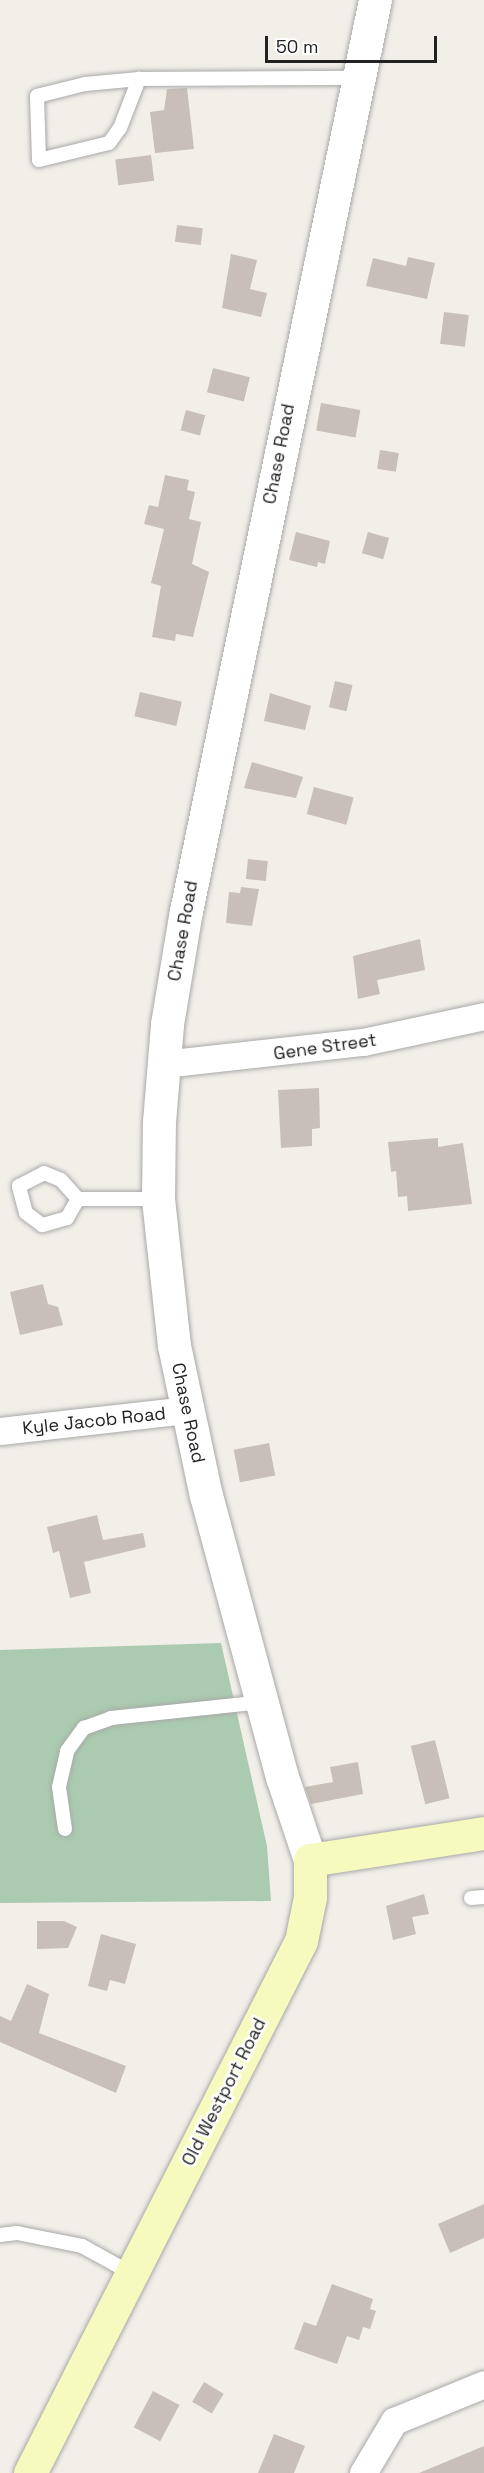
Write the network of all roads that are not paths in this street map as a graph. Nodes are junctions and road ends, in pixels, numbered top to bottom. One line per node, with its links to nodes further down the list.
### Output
1 (375, 0): 2 (street, Chase Road)
2 (360, 78): 3 (lane); 5 (street, Chase Road)
3 (139, 79): 3 (lane)
4 (484, 1016): 5 (street, Gene Street)
5 (163, 1064): 7 (street, Chase Road)
6 (78, 1199): 6 (lane); 7 (lane)
7 (158, 1199): 8 (street, Chase Road)
8 (188, 1410): 9 (street, Kyle Jacob Road); 10 (street, Chase Road)
9 (0, 1431)
10 (262, 1702): 11 (lane); 13 (street, Chase Road)
11 (65, 1829)
12 (484, 1833): 13 (main road)
13 (310, 1860): 15 (main road, Old Westport Road)
14 (0, 2235): 15 (lane)
15 (131, 2273): 17 (main road, Old Westport Road)
16 (484, 2384): 18 (street)
17 (30, 2473)
18 (363, 2473)

